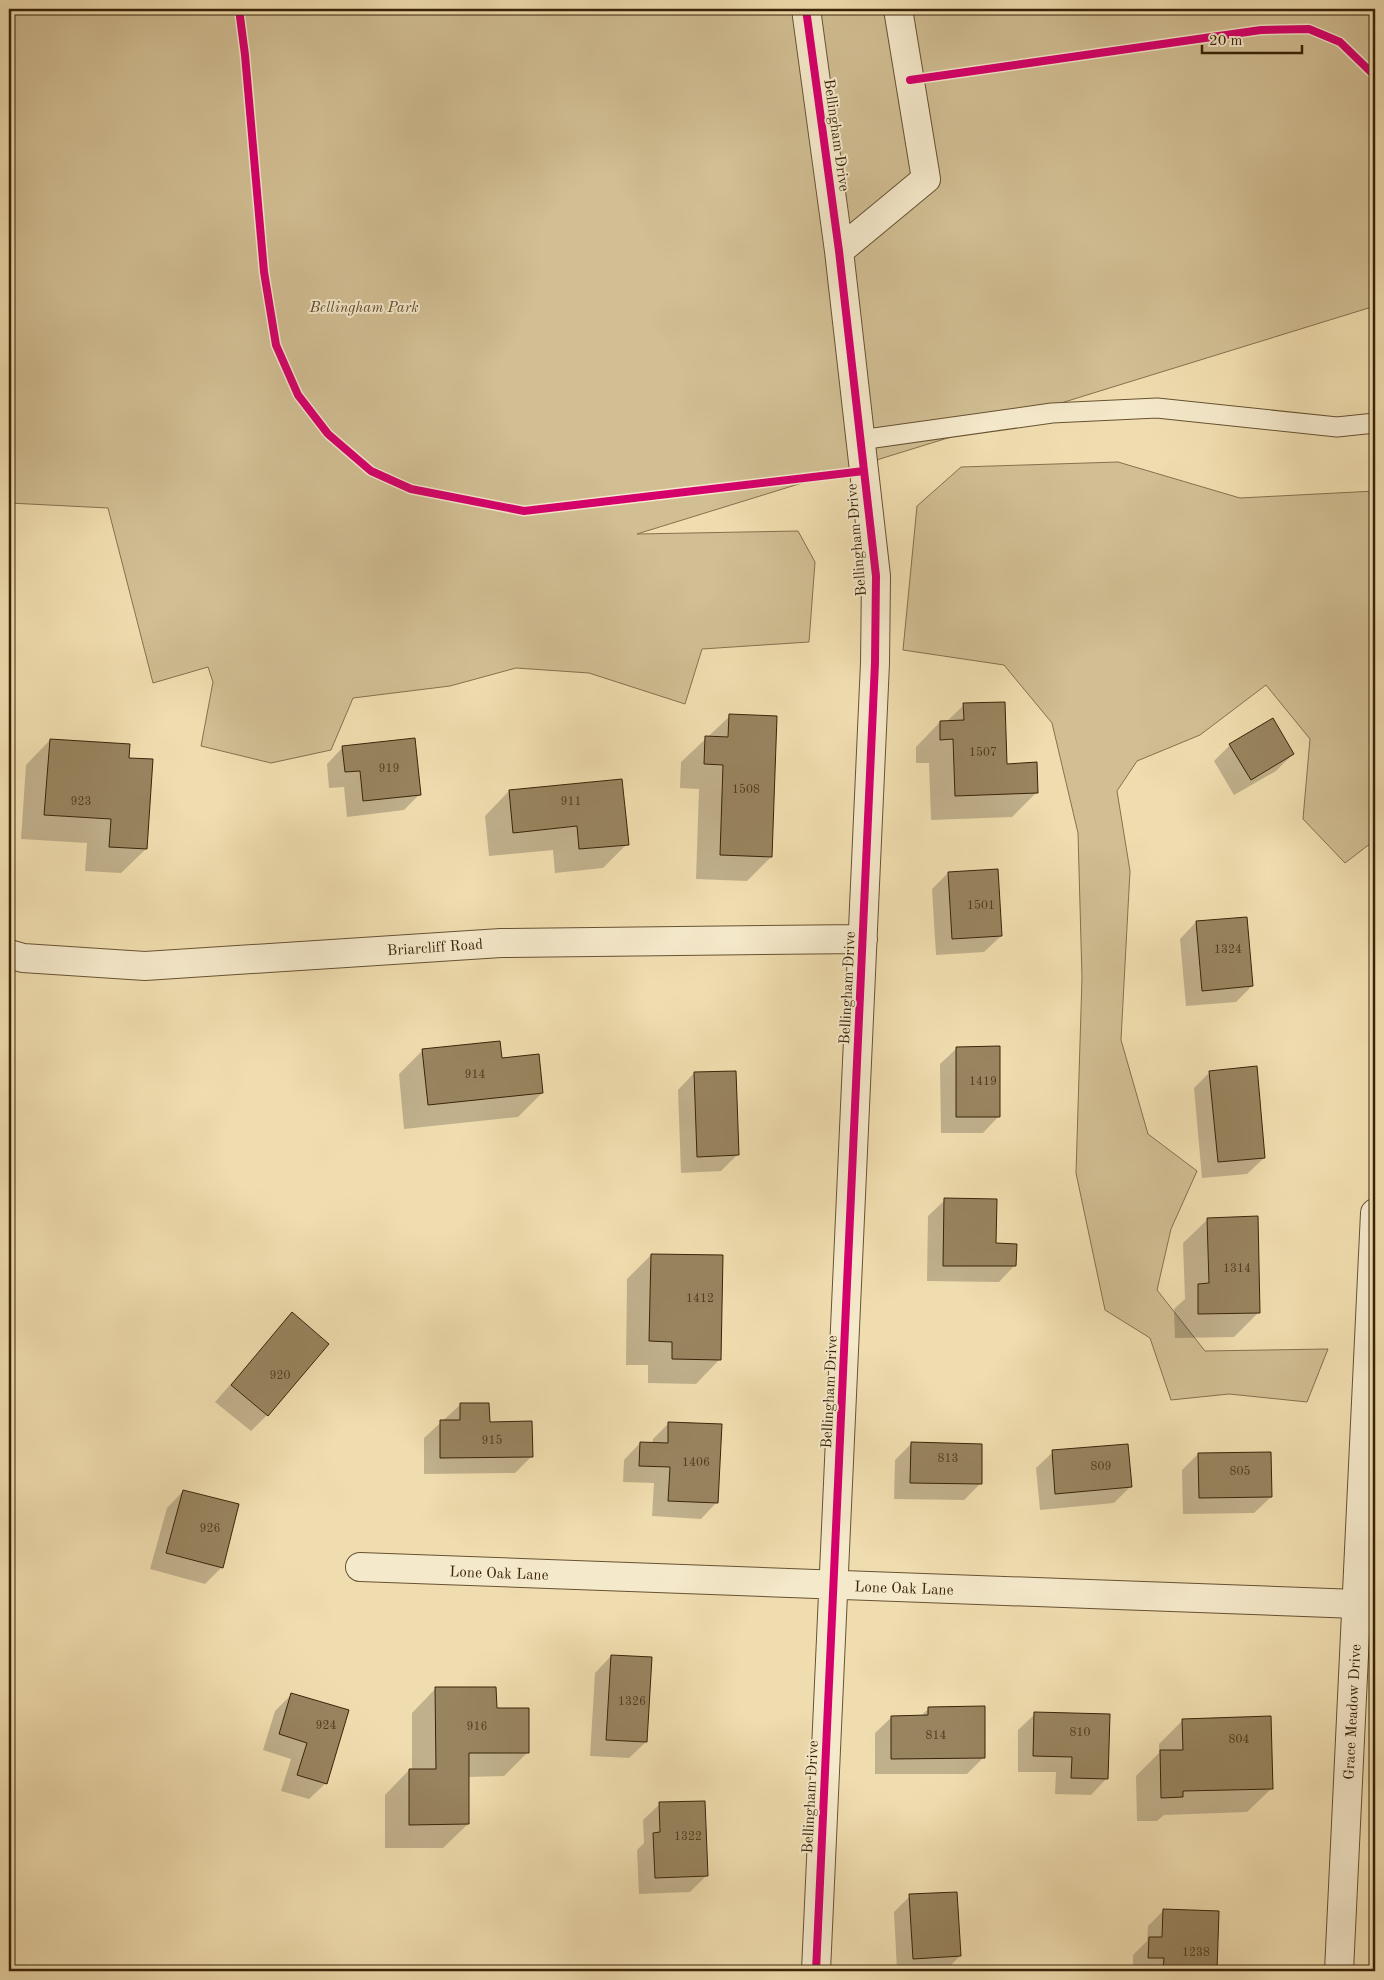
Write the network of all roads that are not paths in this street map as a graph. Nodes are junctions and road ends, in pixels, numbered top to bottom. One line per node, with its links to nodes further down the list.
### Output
1 (806, 9): 3 (street, Bellingham Drive)
2 (898, 9): 3 (street)
3 (839, 251): 5 (street, Bellingham Drive)
4 (1375, 423): 5 (lane)
5 (860, 440): 6 (street, Bellingham Drive)
6 (863, 940): 7 (street, Briarcliff Road); 10 (street, Bellingham Drive)
7 (9, 954)
8 (1375, 1213): 11 (street, Grace Meadow Drive)
9 (360, 1567): 10 (street, Lone Oak Lane)
10 (834, 1586): 11 (street, Lone Oak Lane); 12 (street, Bellingham Drive)
11 (1357, 1604): 13 (street, Grace Meadow Drive)
12 (816, 1971)
13 (1339, 1971)

